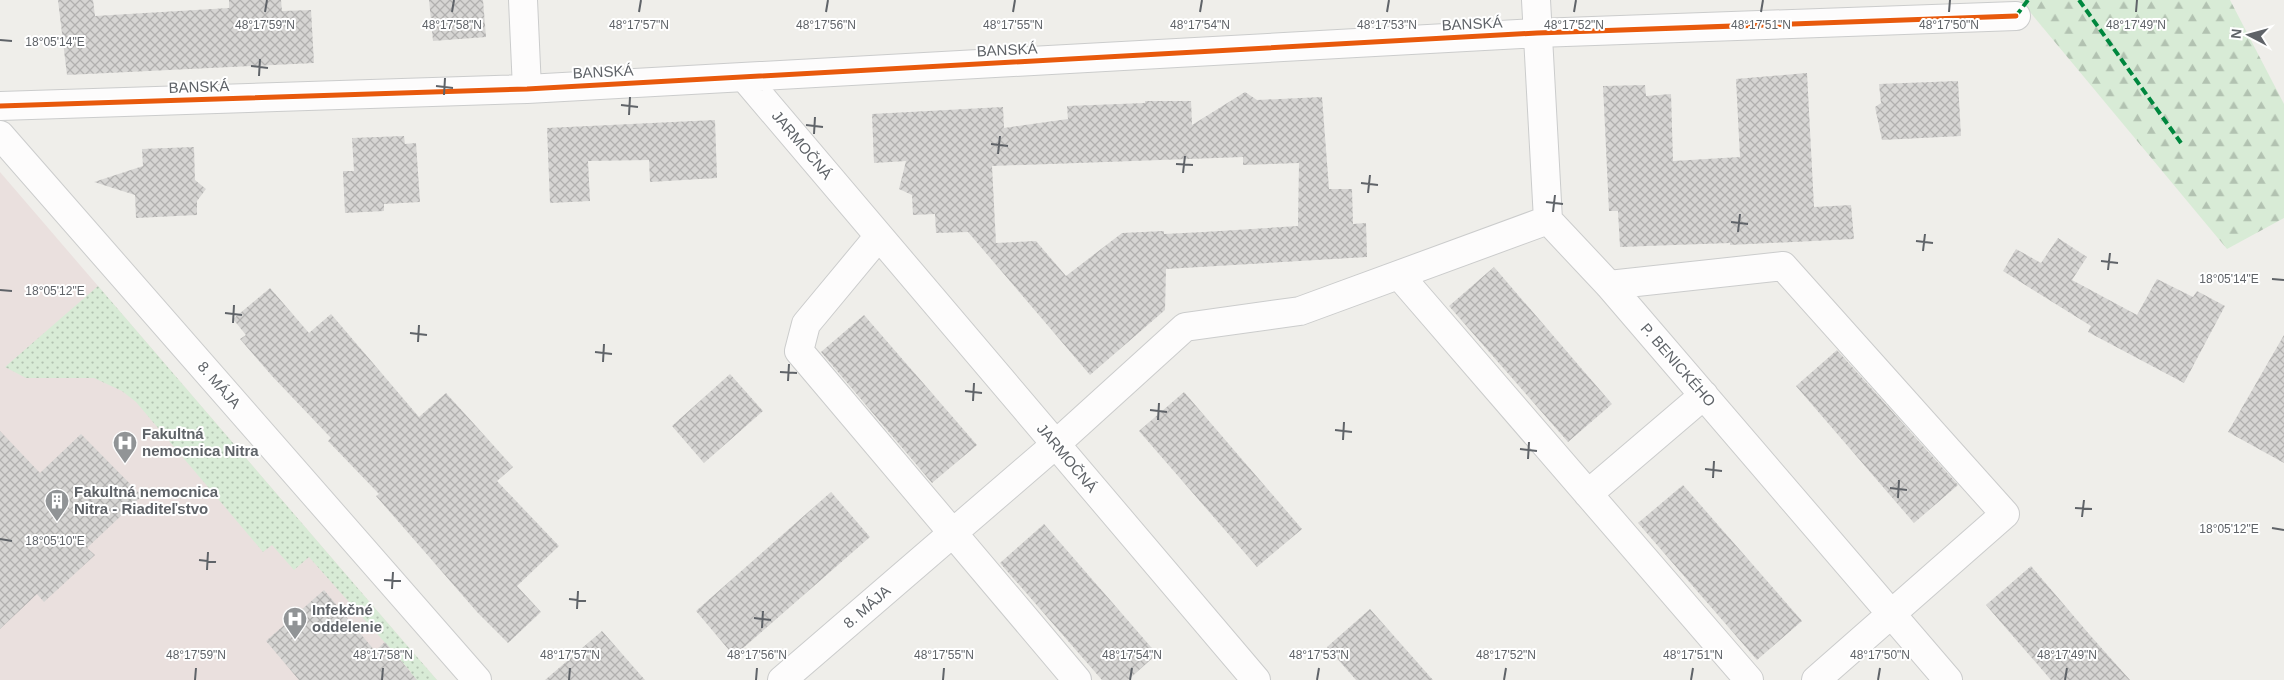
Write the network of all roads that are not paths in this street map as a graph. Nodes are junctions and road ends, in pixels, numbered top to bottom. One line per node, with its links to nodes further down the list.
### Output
1 (523, 0): 6 (street)
2 (1536, 0): 4 (street)
3 (2016, 16): 4 (street, BANSKÁ)
4 (1537, 33): 5 (street, BANSKÁ); 9 (street)
5 (744, 77): 6 (street, BANSKÁ); 10 (street, JARMOČNÁ)
6 (527, 89): 7 (street, BANSKÁ)
7 (0, 106)
8 (0, 135): 18 (street, 8. MÁJA)
9 (1548, 220): 11 (street, 8. MÁJA); 12 (street, P. BENICKÉHO)
10 (879, 236): 14 (street, JARMOČNÁ); 16 (street)
11 (1399, 275): 14 (street, 8. MÁJA); 15 (street)
12 (1609, 285): 13 (street, P. BENICKÉHO); 17 (street)
13 (1704, 395): 15 (street); 17 (street, P. BENICKÉHO)
14 (1056, 444): 16 (street, 8. MÁJA); 21 (street, JARMOČNÁ)
15 (1588, 494): 22 (street)
16 (953, 533): 19 (street, 8. MÁJA); 20 (street)
17 (1892, 614): 23 (street); 24 (street, P. BENICKÉHO)
18 (477, 680)
19 (782, 680)
20 (1077, 680)
21 (1256, 680)
22 (1749, 680)
23 (1816, 680)
24 (1948, 680)

